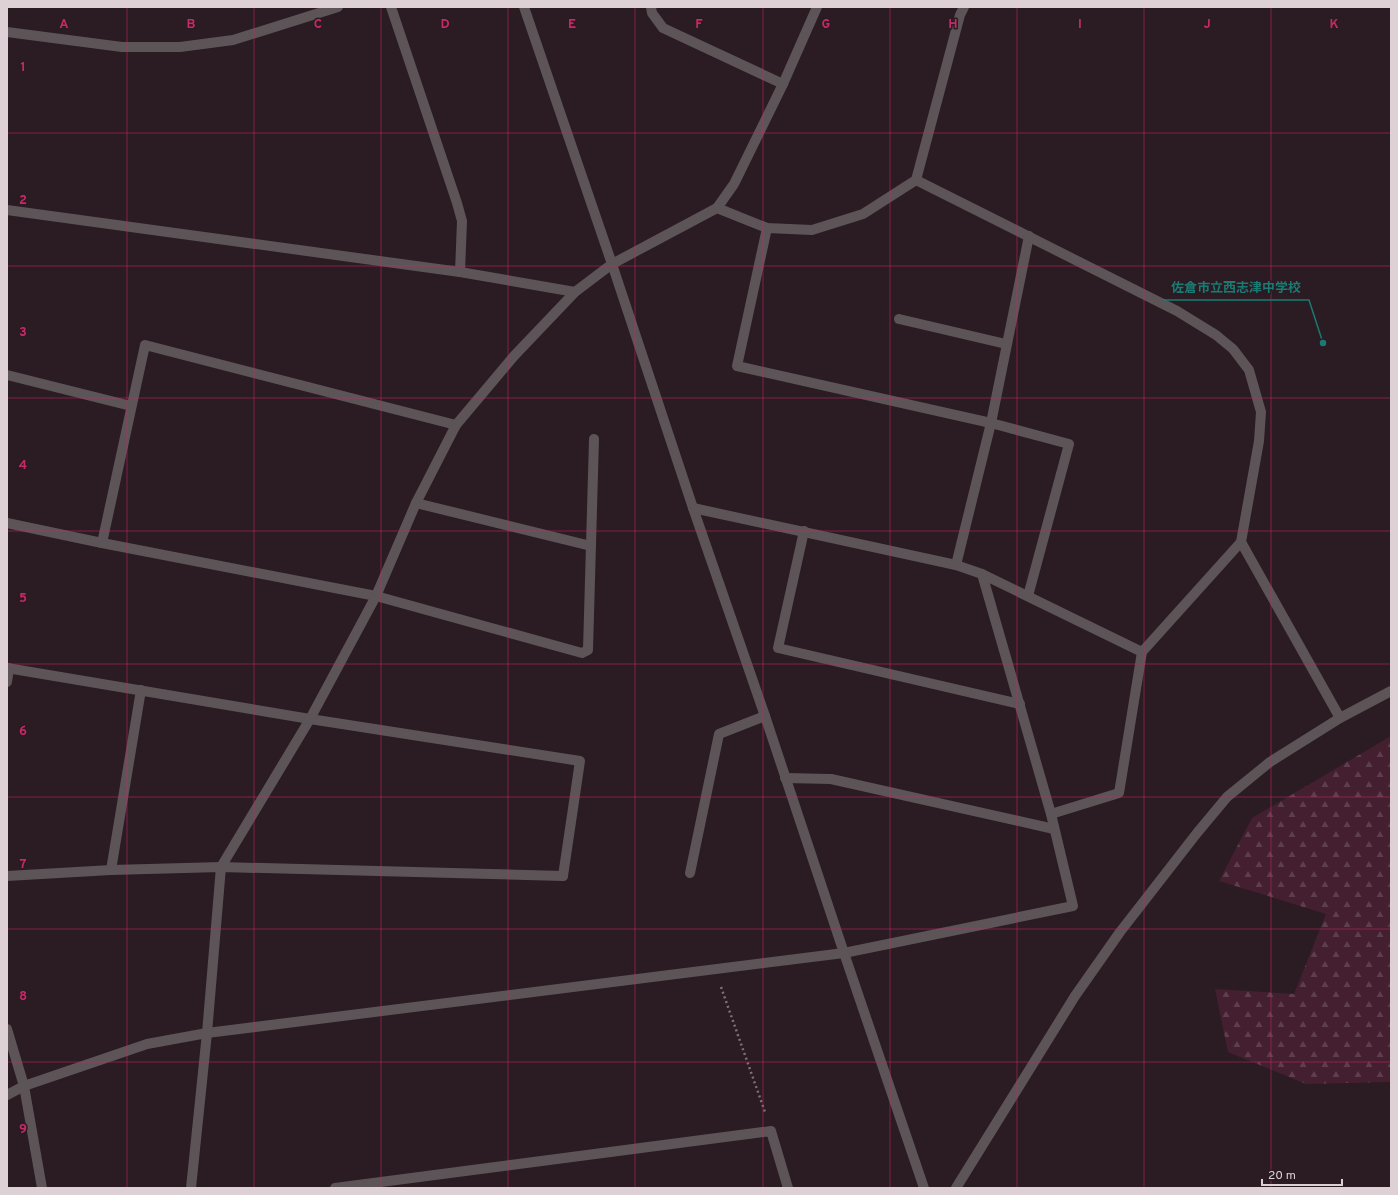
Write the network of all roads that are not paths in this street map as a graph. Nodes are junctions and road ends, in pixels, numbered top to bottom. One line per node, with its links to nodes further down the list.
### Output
1 (338, 7): 7 (street)
2 (391, 7): 15 (street)
3 (524, 7): 14 (street)
4 (651, 7): 8 (street)
5 (817, 7): 8 (street)
6 (964, 7): 9 (street)
7 (7, 32)
8 (783, 84): 10 (street)
9 (916, 180): 12 (street); 13 (street)
10 (717, 208): 12 (street); 14 (street)
11 (7, 210): 15 (street)
12 (767, 228): 21 (street)
13 (1029, 236): 18 (street); 28 (street)
14 (612, 264): 16 (street); 25 (street)
15 (460, 272): 16 (street)
16 (575, 292): 22 (street)
17 (899, 319): 18 (street)
18 (1006, 344): 21 (street)
19 (7, 375): 20 (street)
20 (131, 406): 22 (street); 29 (street)
21 (991, 423): 31 (street); 34 (street)
22 (456, 425): 24 (street)
23 (594, 439): 30 (street)
24 (416, 503): 30 (street); 33 (street)
25 (693, 508): 27 (street); 41 (street)
26 (7, 523): 29 (street)
27 (804, 531): 31 (street); 40 (street)
28 (1241, 542): 35 (street); 42 (street)
29 (102, 543): 33 (street)
30 (591, 546): 33 (street)
31 (956, 565): 32 (street)
32 (982, 574): 34 (street); 40 (street)
33 (376, 596): 43 (street)
34 (1028, 596): 35 (street)
35 (1142, 652): 45 (street)
36 (8, 668): 37 (street); 38 (street)
37 (7, 682)
38 (141, 690): 43 (street); 48 (street)
39 (1391, 690): 42 (street)
40 (1020, 704): 45 (street)
41 (765, 716): 44 (street); 49 (street)
42 (1340, 718): 61 (street)
43 (310, 719): 47 (street); 47 (street)
44 (785, 778): 46 (street); 51 (street)
45 (1051, 814): 46 (street)
46 (1054, 828): 51 (street)
47 (221, 867): 48 (street); 53 (street)
48 (111, 870): 50 (street)
49 (690, 873)
50 (7, 876)
51 (844, 953): 53 (street); 60 (street)
52 (7, 1029): 54 (street)
53 (207, 1033): 54 (street); 57 (street)
54 (24, 1086): 55 (street); 56 (street)
55 (7, 1095)
56 (42, 1188)
57 (191, 1188)
58 (335, 1188): 59 (street)
59 (788, 1188)
60 (924, 1188)
61 (956, 1188)

